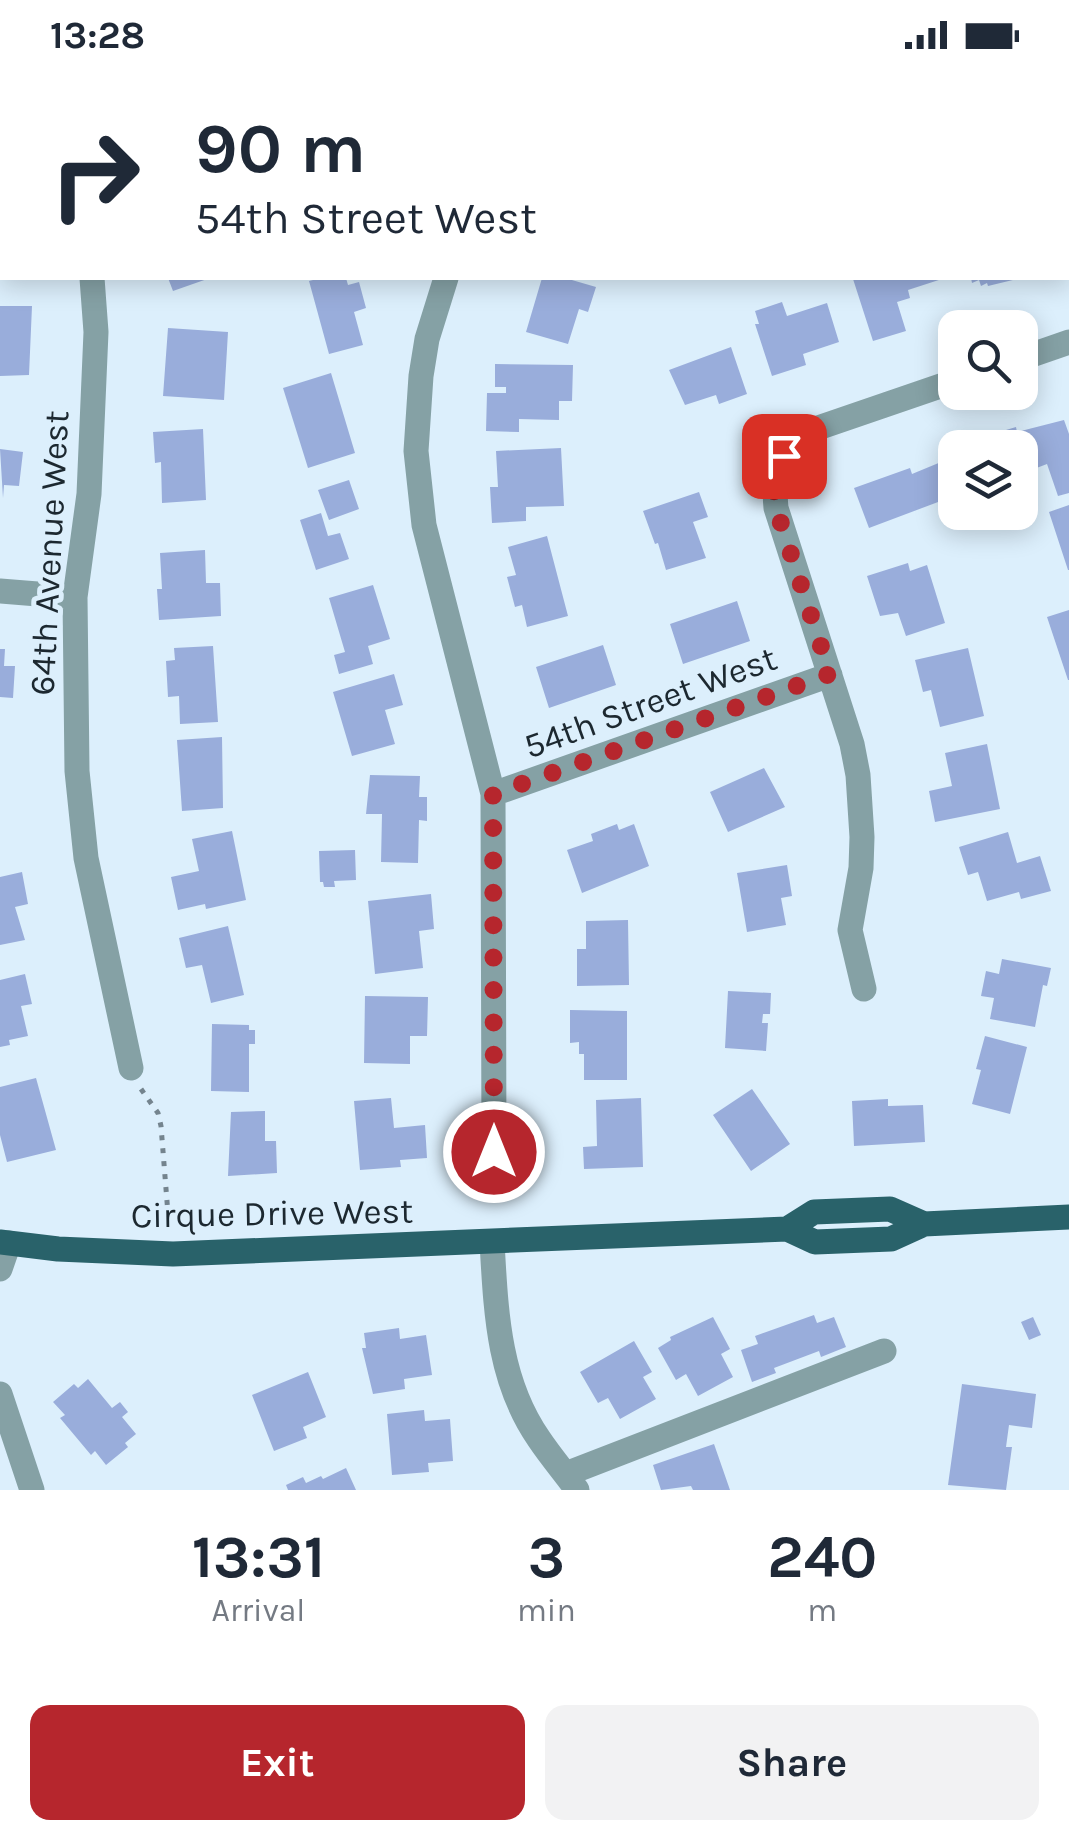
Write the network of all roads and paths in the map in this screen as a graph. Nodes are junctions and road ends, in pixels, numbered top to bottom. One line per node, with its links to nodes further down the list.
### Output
1 (92, 280): 7 (street, 64th Avenue West)
2 (445, 280): 9 (street)
3 (1069, 342): 4 (street)
4 (1038, 353)
5 (938, 387): 8 (street)
6 (0, 591): 7 (street)
7 (75, 597): 11 (street, 64th Avenue West)
8 (830, 674): 9 (street, 54th Street West); 10 (street)
9 (493, 794): 12 (street)
10 (864, 988)
11 (131, 1068): 13 (path)
12 (494, 1152)
13 (168, 1214)
14 (1069, 1217): 16 (main road, Cirque Drive West)
15 (4, 1242): 16 (main road, Cirque Drive West); 17 (street)
16 (492, 1242): 20 (street)
17 (0, 1269)
18 (884, 1351): 20 (street)
19 (0, 1394): 21 (street)
20 (571, 1482)
21 (32, 1490)

